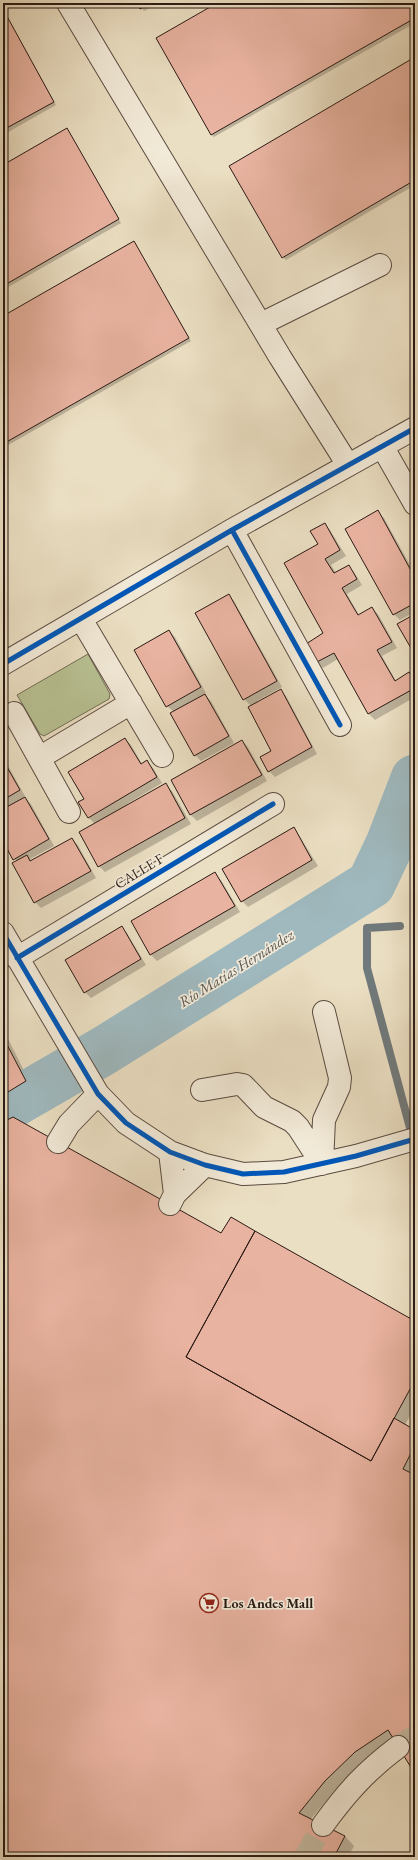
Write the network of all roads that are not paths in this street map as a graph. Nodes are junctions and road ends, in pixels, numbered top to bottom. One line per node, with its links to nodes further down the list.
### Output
1 (68, 3): 3 (street)
2 (380, 266): 3 (street)
3 (261, 324): 6 (street)
4 (415, 428): 5 (street)
5 (382, 446): 6 (street); 7 (street)
6 (348, 465): 8 (street)
7 (415, 504)
8 (232, 530): 9 (street); 13 (street)
9 (81, 619): 10 (street); 11 (street)
10 (3, 664)
11 (131, 703): 14 (street); 15 (street)
12 (14, 712): 15 (street)
13 (340, 725)
14 (162, 756)
15 (39, 758): 17 (street)
16 (273, 804): 19 (street, CALLE F)
17 (69, 812)
18 (3, 933): 19 (street)
19 (17, 958): 21 (street)
20 (324, 1012): 26 (street)
21 (93, 1085): 23 (street); 25 (street)
22 (202, 1090): 26 (street)
23 (58, 1142)
24 (408, 1142): 26 (street)
25 (170, 1152): 27 (street); 27 (street)
26 (322, 1164): 27 (street)
27 (205, 1166)
28 (398, 1747): 29 (street)
29 (323, 1825)

